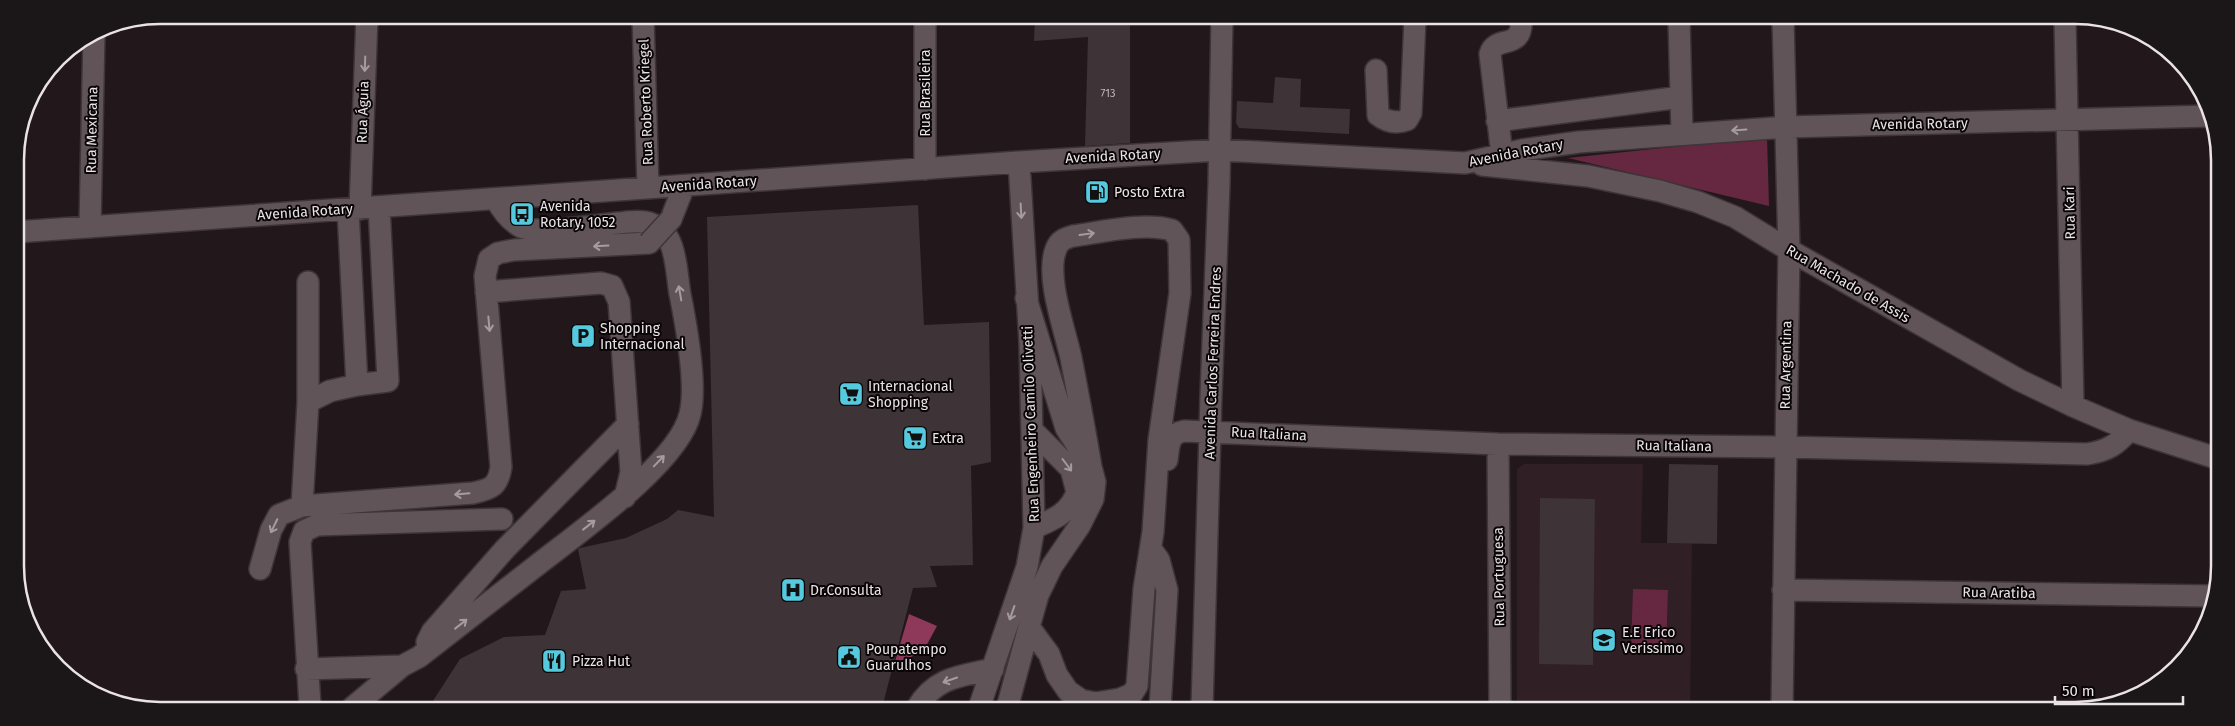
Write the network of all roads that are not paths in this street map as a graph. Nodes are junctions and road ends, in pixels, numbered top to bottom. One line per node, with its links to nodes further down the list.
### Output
1 (367, 24): 28 (street, Rua Águia, one-way to 28)
2 (643, 24): 26 (street, Rua Roberto Kriegel)
3 (925, 24): 23 (street, Rua Brasileira)
4 (1222, 24): 19 (street, Avenida Carlos Ferreira Endres)
5 (1415, 24): 11 (street)
6 (1521, 24): 15 (street)
7 (1679, 24): 12 (street)
8 (1784, 24): 16 (street, Rua Argentina)
9 (2065, 24): 14 (street, Rua Kari)
10 (94, 41): 29 (street, Rua Mexicana)
11 (1376, 70)
12 (1681, 97): 15 (street); 17 (street)
13 (2204, 116): 14 (street, Avenida Rotary)
14 (2068, 120): 16 (street, Avenida Rotary); 37 (street, Rua Kari)
15 (1497, 121): 20 (street)
16 (1787, 127): 17 (street, Avenida Rotary, one-way to 17); 31 (street, Rua Argentina)
17 (1682, 134): 18 (street, Avenida Rotary)
18 (1579, 142): 20 (street, Avenida Rotary); 24 (street)
19 (1220, 150): 21 (street, Avenida Rotary); 22 (street, Avenida Rotary); 41 (street, Avenida Carlos Ferreira Endres)
20 (1502, 155): 22 (street, Avenida Rotary)
21 (1019, 162): 23 (street, Avenida Rotary); 34 (street, Rua Engenheiro Camilo Olivetti, one-way to 34)
22 (1465, 163): 24 (street, Rua Machado de Assis)
23 (925, 169): 25 (street, Avenida Rotary)
24 (1577, 174): 31 (street, Rua Machado de Assis)
25 (684, 186): 26 (street, Avenida Rotary); 33 (street, one-way to 33, bridge)
26 (648, 188): 27 (street, Avenida Rotary)
27 (496, 199): 28 (street, Avenida Rotary); 47 (street, one-way to 27)
28 (362, 208): 29 (street, Avenida Rotary); 35 (street); 35 (street)
29 (90, 227): 30 (street, Avenida Rotary)
30 (24, 231)
31 (1789, 250): 37 (street, Rua Machado de Assis); 43 (street, Rua Argentina)
32 (308, 282): 36 (street)
33 (486, 292): 38 (street); 46 (street, one-way to 46)
34 (1026, 298): 40 (street, Rua Engenheiro Camilo Olivetti); 45 (street)
35 (357, 384): 36 (street)
36 (308, 402): 48 (street)
37 (2073, 406): 39 (street, Rua Machado de Assis)
38 (628, 424): 47 (street); 52 (street)
39 (2129, 430): 43 (street, Rua Italiana); 44 (street, Rua Machado de Assis)
40 (1033, 431): 51 (street, Rua Engenheiro Camilo Olivetti); 51 (street, one-way to 51)
41 (1210, 431): 42 (street, Rua Italiana); 49 (street, Rua Italiana); 69 (street, Avenida Carlos Ferreira Endres)
42 (1498, 444): 43 (street, Rua Italiana); 70 (street, Rua Portuguesa)
43 (1784, 447): 55 (street, Rua Argentina)
44 (2211, 456)
45 (1091, 468): 49 (street, one-way to 49); 57 (street)
46 (499, 480): 48 (street, one-way to 48); 50 (street)
47 (625, 497): 58 (street, one-way to 47)
48 (302, 506): 54 (street, one-way to 54)
49 (1155, 515): 53 (street)
50 (502, 519): 52 (street); 59 (street)
51 (1034, 528): 60 (street, Rua Engenheiro Camilo Olivetti, one-way to 60)
52 (505, 549): 58 (street)
53 (1151, 549): 67 (street); 68 (street)
54 (260, 569)
55 (1783, 590): 56 (street, Rua Aratiba); 71 (street, Rua Argentina)
56 (2208, 596)
57 (1029, 627): 65 (street); 66 (street)
58 (410, 662): 59 (street); 62 (street)
59 (306, 669): 61 (street)
60 (993, 669): 63 (street, one-way to 63); 64 (street, Rua Engenheiro Camilo Olivetti)
61 (310, 702)
62 (358, 702)
63 (920, 702)
64 (981, 702)
65 (1013, 702)
66 (1090, 702)
67 (1100, 702)
68 (1160, 702)
69 (1202, 702)
70 (1500, 702)
71 (1782, 702)

